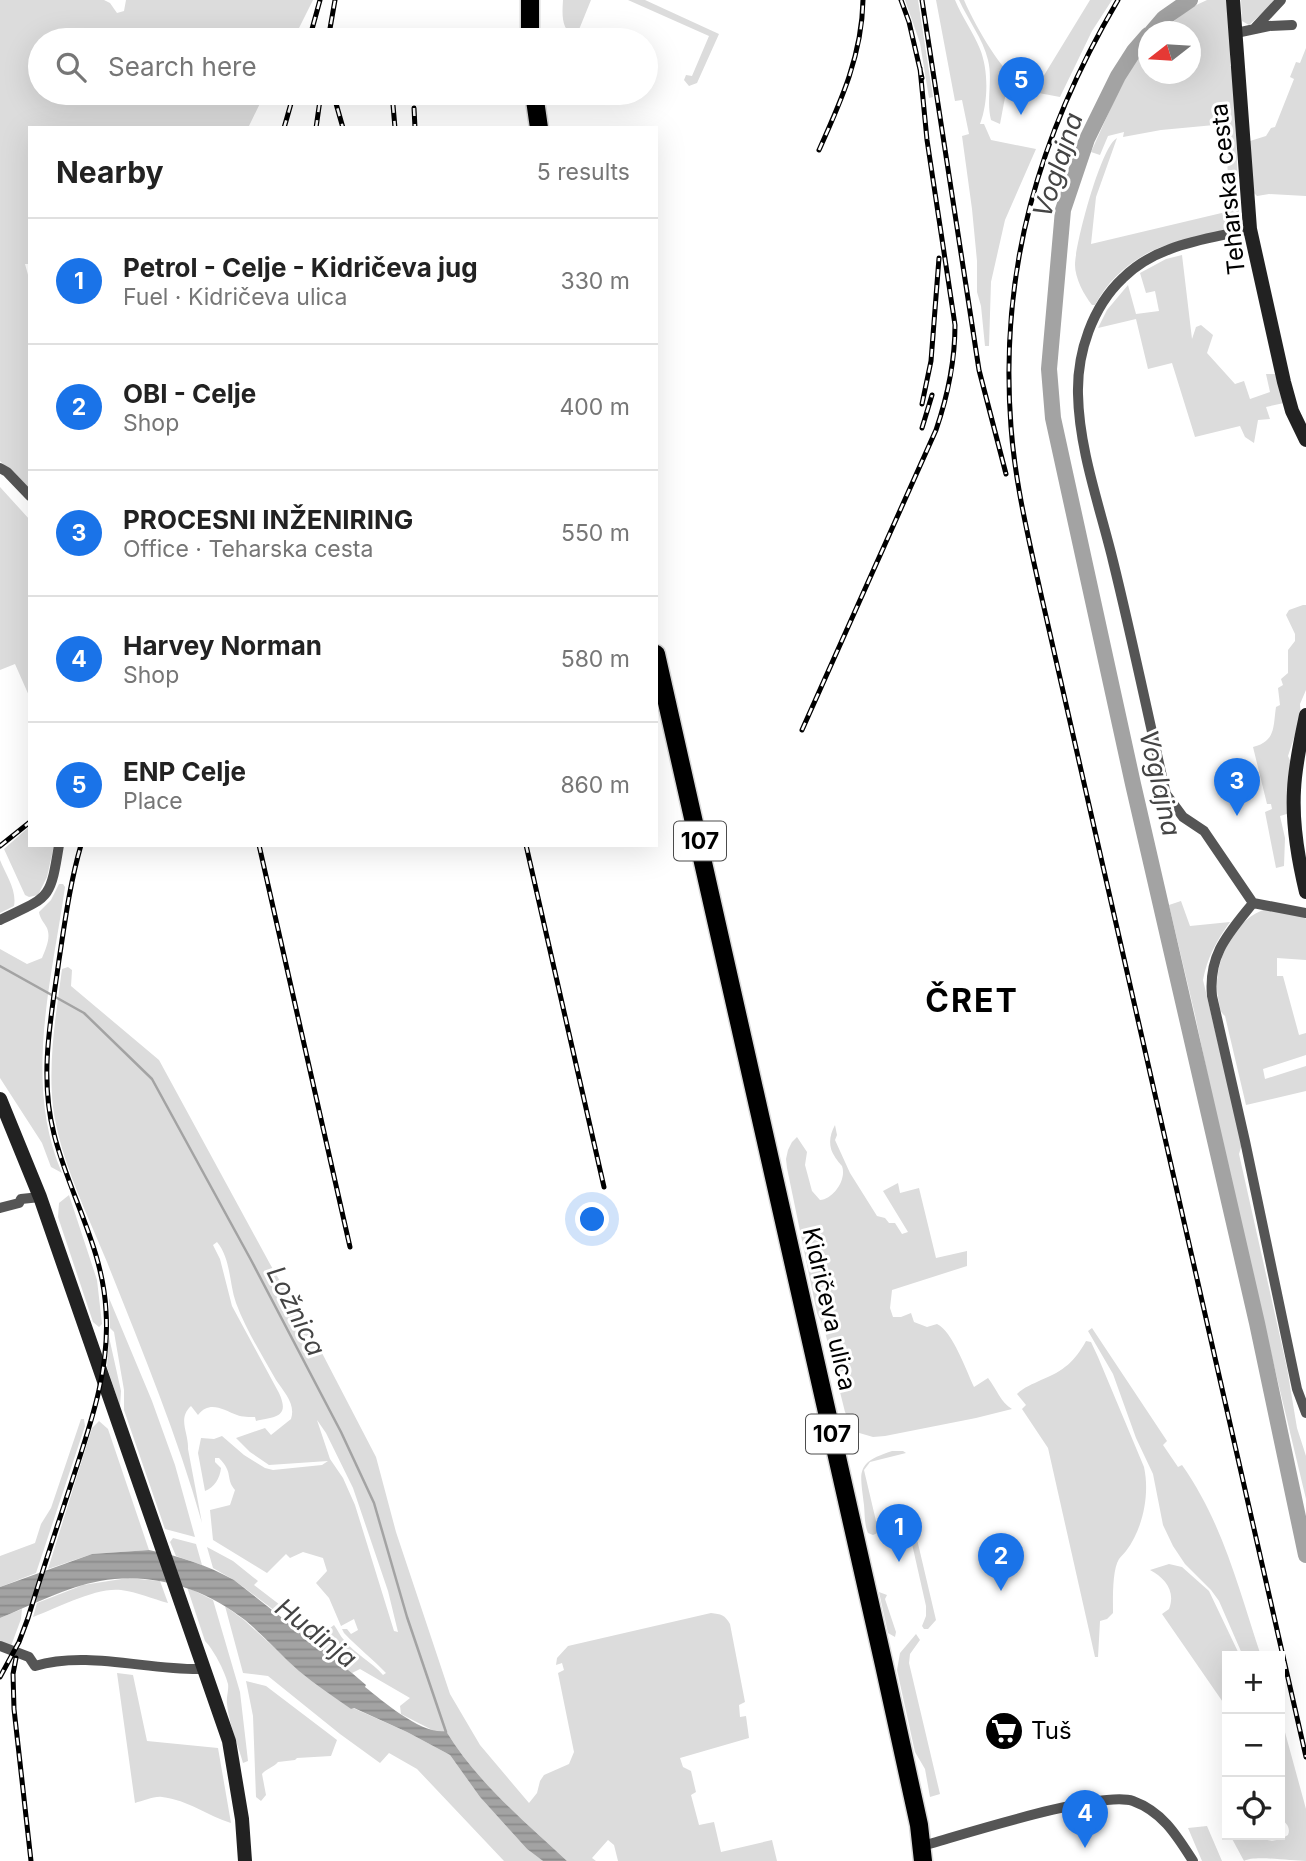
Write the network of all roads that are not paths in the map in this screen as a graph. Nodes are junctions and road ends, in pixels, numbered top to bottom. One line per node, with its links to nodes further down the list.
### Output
1 (530, 0): 5 (main road)
2 (1281, 0): 6 (street)
3 (1234, 5): 7 (street, Teharska cesta)
4 (1292, 25): 6 (street)
5 (530, 28)
6 (1254, 29): 7 (street)
7 (1236, 33): 10 (street, Teharska cesta)
8 (535, 105): 9 (main road)
9 (538, 126)
10 (1250, 229): 11 (street, Teharska cesta); 18 (street)
11 (1306, 440)
12 (0, 468): 13 (street)
13 (28, 494)
14 (658, 663): 27 (main road, Kidričeva ulica / 107)
15 (1306, 715): 17 (street)
16 (59, 847): 20 (street)
17 (1306, 892)
18 (1253, 903): 19 (street); 24 (street)
19 (1306, 913)
20 (0, 920)
21 (0, 1099): 22 (street)
22 (40, 1197): 23 (street); 26 (street)
23 (0, 1208)
24 (1306, 1413)
25 (0, 1646): 26 (street)
26 (204, 1669): 28 (street)
27 (926, 1856): 29 (street)
28 (245, 1861)
29 (1193, 1861)

